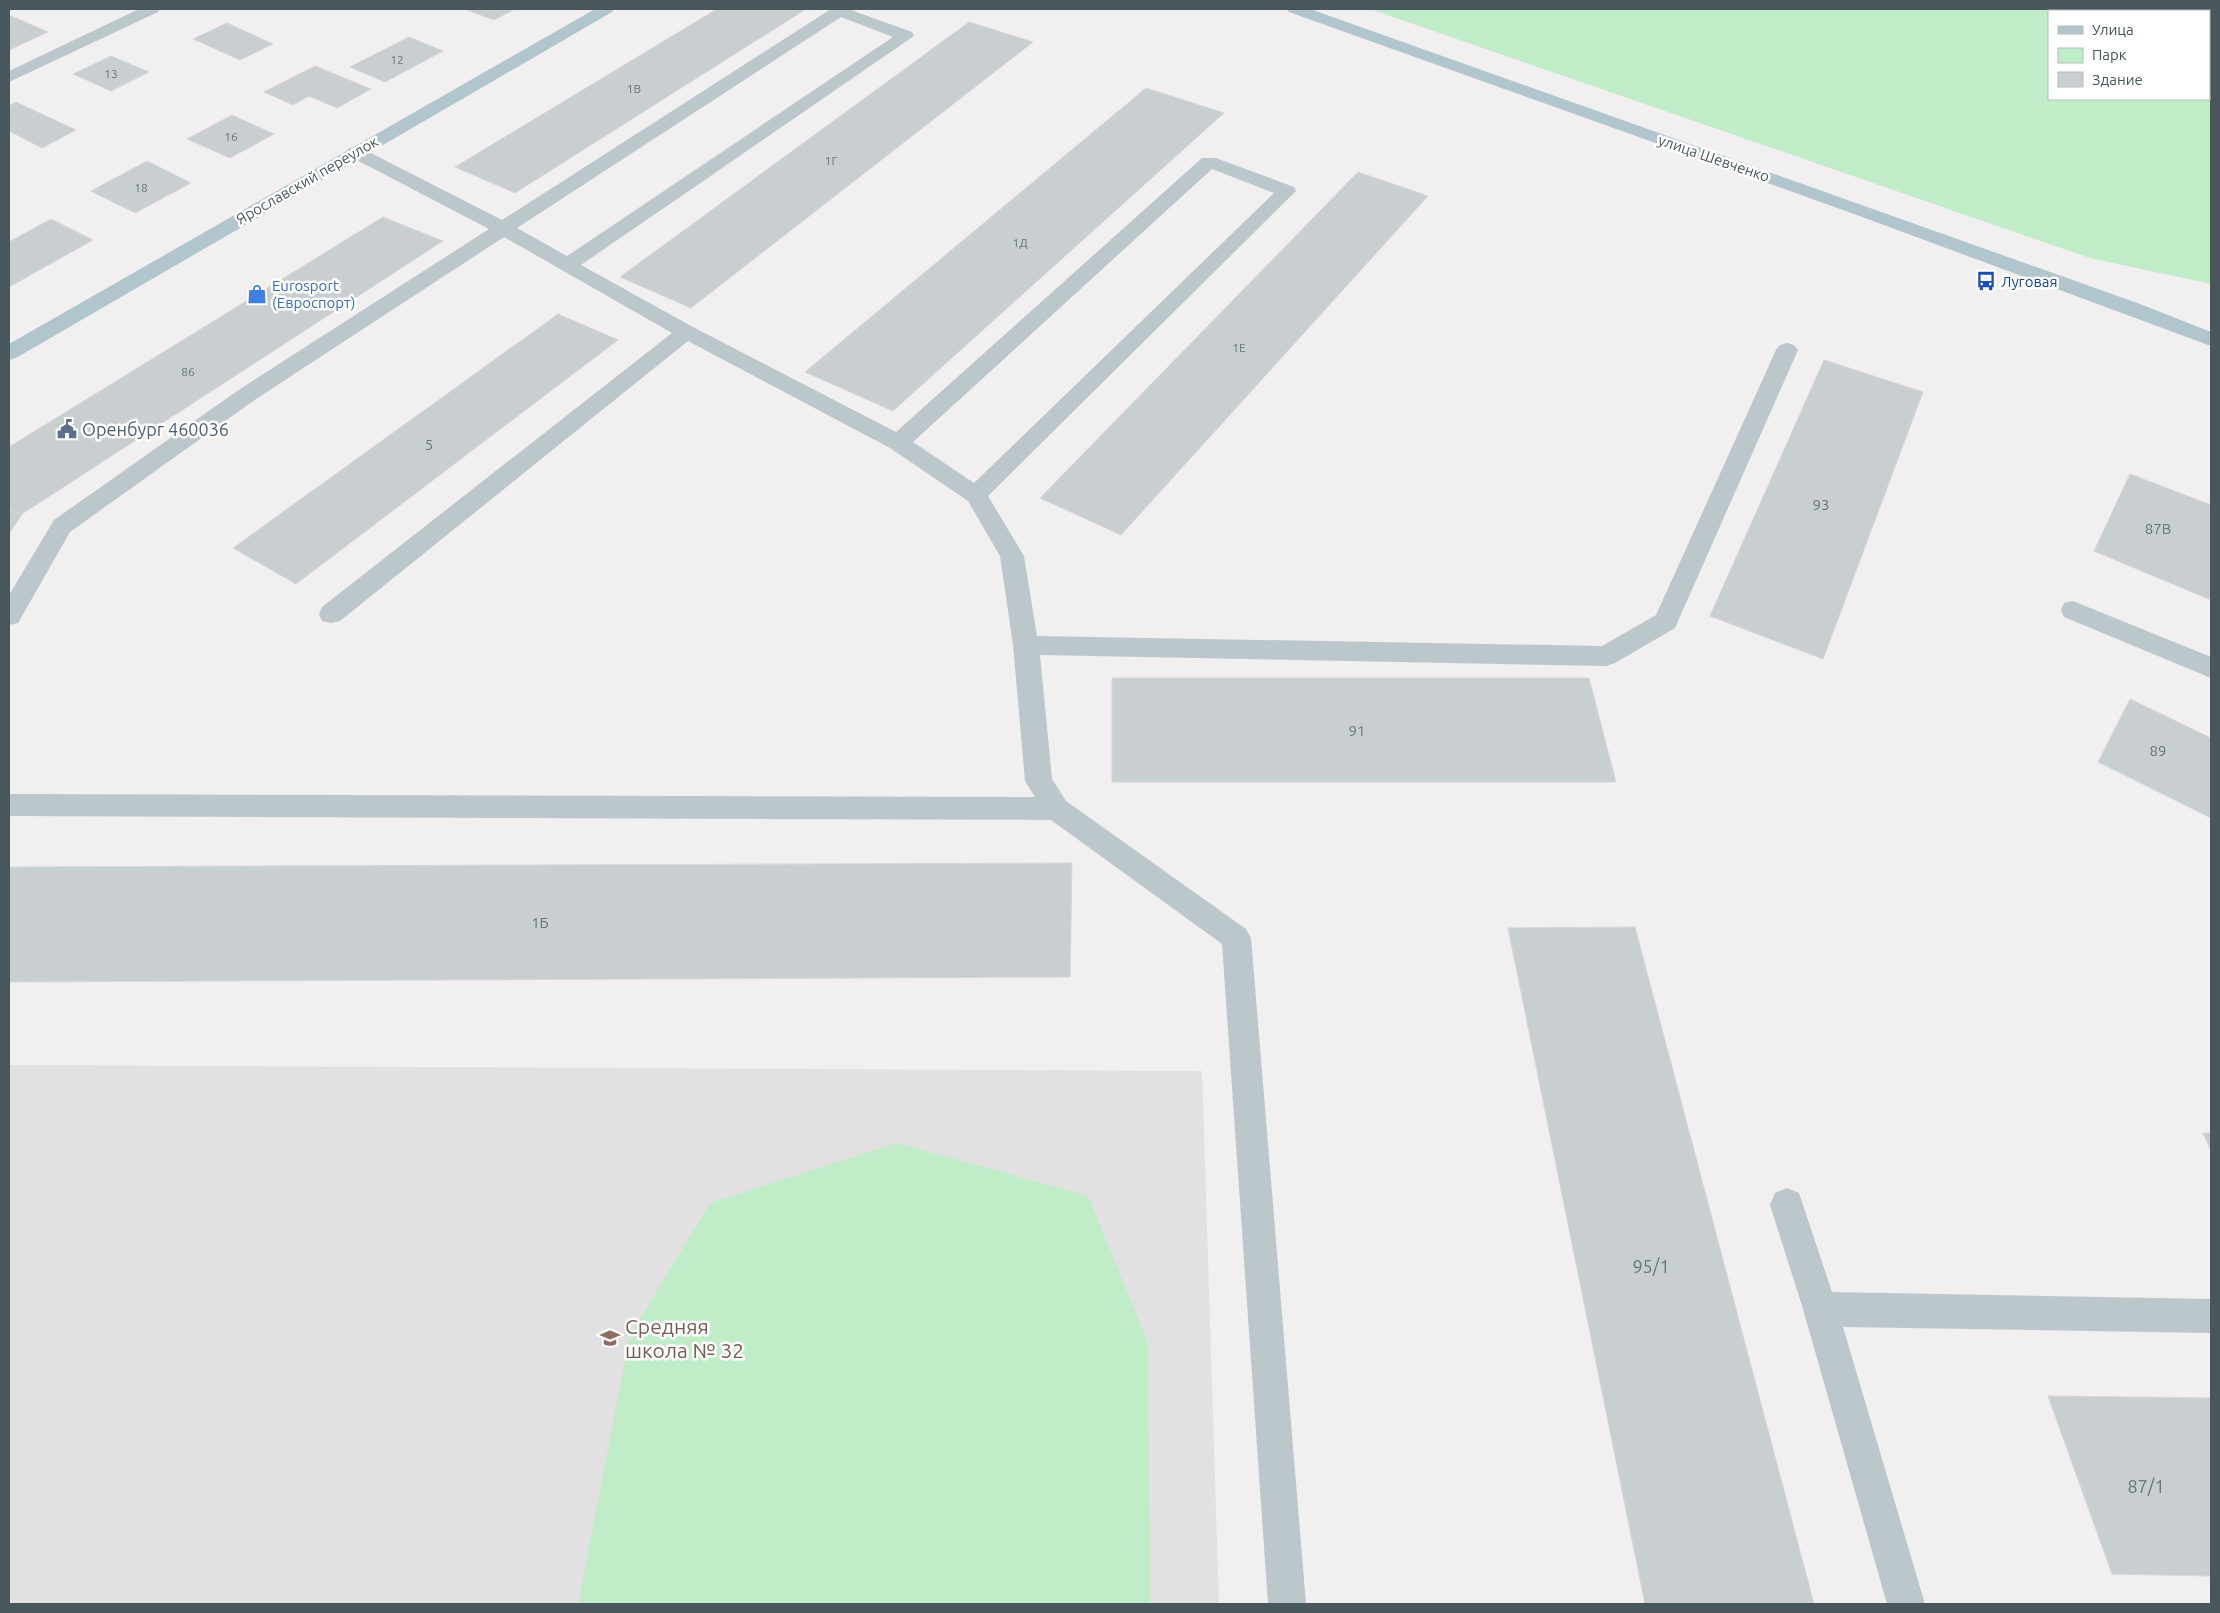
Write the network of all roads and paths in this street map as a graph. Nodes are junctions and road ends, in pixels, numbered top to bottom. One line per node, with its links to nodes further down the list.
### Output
1 (152, 9): 4 (street)
2 (606, 9): 5 (main road, Ярославский переулок)
3 (1295, 9): 8 (main road, улица Шевченко)
4 (9, 77)
5 (355, 152): 6 (street); 13 (main road, Ярославский переулок)
6 (504, 230): 7 (street); 7 (street); 18 (street)
7 (569, 264): 10 (street)
8 (2133, 308): 9 (main road, улица Шевченко); 11 (main road, улица Шевченко)
9 (2211, 323)
10 (686, 332): 14 (street); 17 (street)
11 (2211, 339)
12 (1786, 350): 19 (street)
13 (9, 353)
14 (898, 444): 15 (street); 15 (street)
15 (976, 495): 19 (street)
16 (2073, 610): 20 (street)
17 (331, 614)
18 (9, 616)
19 (1026, 644): 22 (street)
20 (2211, 668)
21 (9, 805): 22 (street)
22 (1056, 808): 26 (street)
23 (1787, 1205): 24 (street)
24 (1820, 1309): 25 (street); 27 (street)
25 (2211, 1316)
26 (1288, 1604)
27 (1906, 1604)

